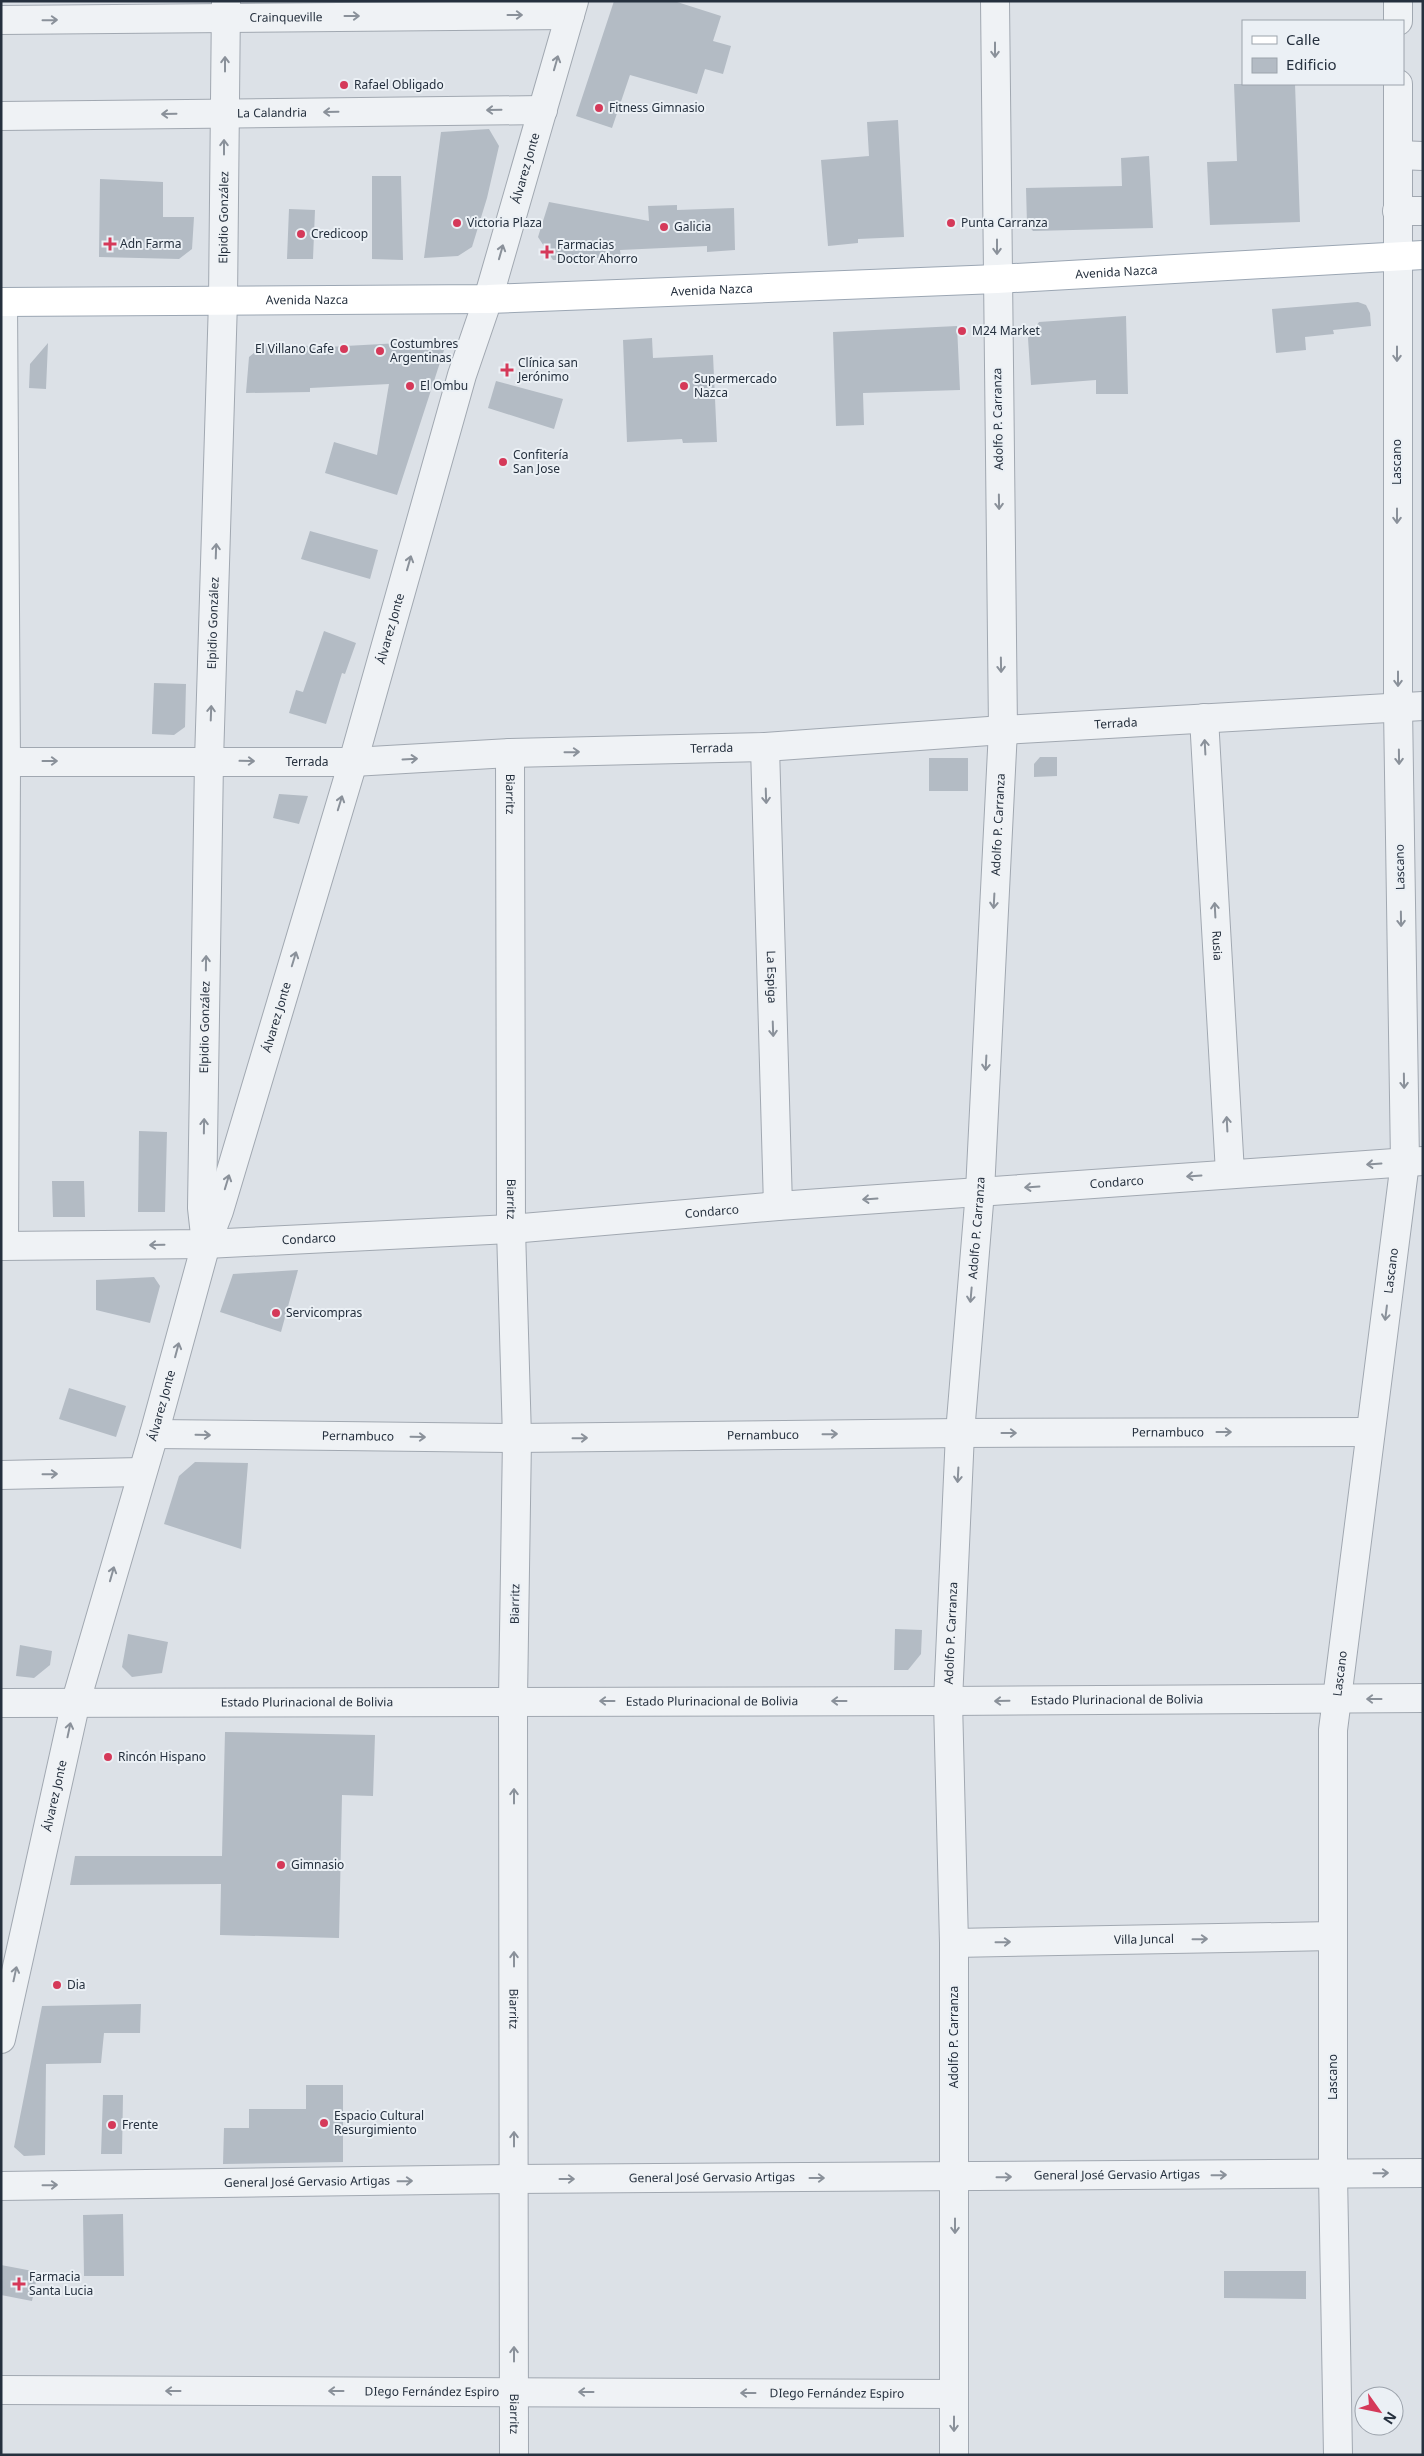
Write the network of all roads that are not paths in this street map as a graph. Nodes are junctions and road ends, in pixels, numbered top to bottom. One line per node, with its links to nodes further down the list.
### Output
1 (995, 1): 14 (street, Adolfo P. Carranza, one-way to 14)
2 (1398, 1): 6 (street)
3 (572, 8): 4 (street, Crainqueville, one-way to 3); 8 (street, Álvarez Jonte, one-way to 3)
4 (226, 9): 5 (street, Crainqueville, one-way to 4); 9 (street, Elpidio González, one-way to 4)
5 (1, 20)
6 (1398, 20)
7 (1398, 85): 11 (street, Lascano)
8 (543, 110): 9 (street, La Calandria, one-way to 9); 15 (street, Álvarez Jonte, one-way to 8)
9 (225, 113): 10 (street, La Calandria, one-way to 10); 16 (street, Elpidio González, one-way to 9)
10 (1, 116)
11 (1411, 156): 12 (street, Lascano)
12 (1410, 211): 13 (street, Lascano)
13 (1410, 256): 14 (main road, Avenida Nazca); 18 (street, Lascano, one-way to 18)
14 (997, 278): 15 (main road, Avenida Nazca); 20 (street, Adolfo P. Carranza, one-way to 20)
15 (488, 299): 16 (main road, Avenida Nazca); 25 (street, Álvarez Jonte, one-way to 15)
16 (224, 300): 17 (main road, Avenida Nazca); 23 (street, Elpidio González, one-way to 16)
17 (2, 302): 24 (street)
18 (1410, 707): 19 (street, Terrada); 26 (street, Lascano, one-way to 26)
19 (1204, 718): 20 (street, Terrada); 27 (street, Rusia, one-way to 19)
20 (1003, 730): 21 (street, Terrada); 28 (street, Adolfo P. Carranza, one-way to 28)
21 (765, 748): 22 (street, Terrada, one-way to 21); 29 (street, La Espiga, one-way to 29)
22 (510, 753): 25 (street, Terrada, one-way to 22); 30 (street, Biarritz)
23 (209, 760): 24 (street, Terrada, one-way to 23); 25 (street, Terrada, one-way to 25); 31 (street, Elpidio González, one-way to 23)
24 (4, 762): 32 (street)
25 (353, 762): 31 (street, Álvarez Jonte, one-way to 25)
26 (1414, 1162): 27 (street, Condarco, one-way to 27); 33 (street, Lascano, one-way to 33)
27 (1230, 1173): 28 (street, Condarco, one-way to 28)
28 (980, 1191): 29 (street, Condarco, one-way to 29); 34 (street, Adolfo P. Carranza, one-way to 34)
29 (778, 1206): 30 (street, Condarco)
30 (511, 1229): 31 (street, Condarco); 36 (street, Biarritz)
31 (206, 1244): 32 (street, Condarco, one-way to 32); 35 (street, Álvarez Jonte, one-way to 31)
32 (2, 1246)
33 (1370, 1432): 34 (street, Pernambuco, one-way to 33); 40 (street, Lascano)
34 (960, 1433): 36 (street, Pernambuco, one-way to 34); 43 (street, Adolfo P. Carranza, one-way to 43)
35 (154, 1434): 36 (street, Pernambuco, one-way to 36); 37 (street, Álvarez Jonte)
36 (517, 1438): 41 (street, Biarritz)
37 (141, 1472): 38 (street, one-way to 37); 42 (street, Álvarez Jonte, one-way to 37)
38 (1, 1475)
39 (1423, 1698): 40 (street, Estado Plurinacional de Bolivia, one-way to 40)
40 (1336, 1699): 43 (street, Estado Plurinacional de Bolivia, one-way to 43); 45 (street, Lascano)
41 (513, 1700): 42 (street, Estado Plurinacional de Bolivia); 43 (street, Estado Plurinacional de Bolivia, one-way to 41); 51 (street, Biarritz, one-way to 41)
42 (76, 1701): 44 (street, Estado Plurinacional de Bolivia); 47 (street, Álvarez Jonte, one-way to 42)
43 (948, 1702): 46 (street, Adolfo P. Carranza)
44 (1, 1703)
45 (1333, 1936): 46 (street, Villa Juncal, one-way to 45); 49 (street, Lascano)
46 (954, 1943): 50 (street, Adolfo P. Carranza)
47 (1, 2039)
48 (1423, 2173): 49 (street, General José Gervasio Artigas, one-way to 48)
49 (1333, 2174): 50 (street, General José Gervasio Artigas, one-way to 49); 58 (street, Lascano)
50 (955, 2178): 51 (street, General José Gervasio Artigas, one-way to 50); 55 (street, Adolfo P. Carranza, one-way to 55)
51 (514, 2179): 52 (street, General José Gervasio Artigas, one-way to 51); 54 (street, Biarritz, one-way to 51)
52 (1, 2186)
53 (1, 2390): 54 (street, DIego Fernández Espiro, one-way to 53)
54 (514, 2391): 55 (street, DIego Fernández Espiro, one-way to 54); 56 (street, Biarritz)
55 (954, 2394): 57 (street, Adolfo P. Carranza, one-way to 57)
56 (514, 2455)
57 (954, 2455)
58 (1338, 2455)

